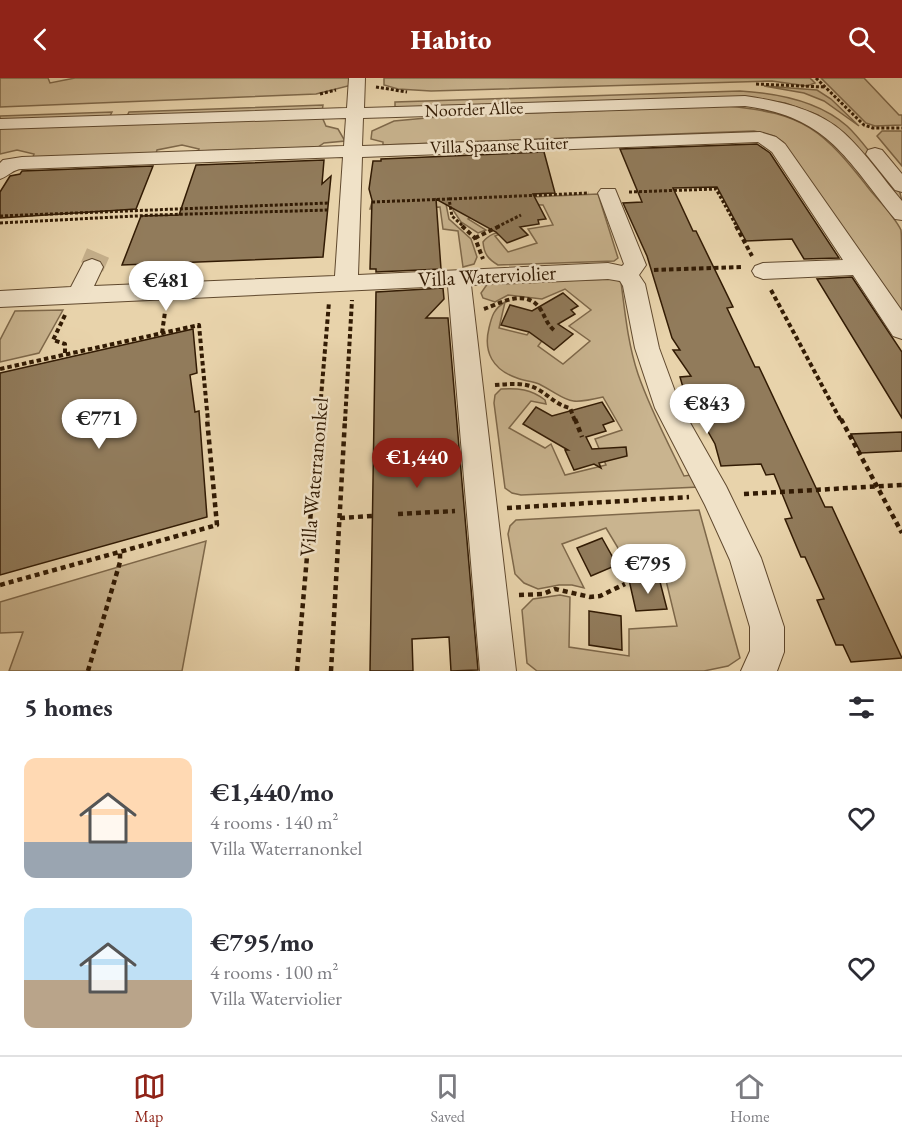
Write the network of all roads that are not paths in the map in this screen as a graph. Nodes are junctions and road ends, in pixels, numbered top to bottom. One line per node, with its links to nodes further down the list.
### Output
1 (357, 78): 3 (street)
2 (802, 97): 3 (street, Noorder Allee)
3 (356, 107): 4 (street, Noorder Allee); 5 (street, Noorder Allee); 7 (street); 11 (street, Noorder Allee)
4 (0, 114)
5 (0, 124)
6 (866, 134): 9 (street)
7 (354, 150): 8 (street, Villa Spaanse Ruiter); 13 (street, Villa Spaanse Ruiter); 17 (street)
8 (0, 173)
9 (902, 186)
10 (608, 193): 14 (street)
11 (902, 214)
12 (92, 267): 18 (street)
13 (858, 267): 16 (street); 20 (street, Villa Spaanse Ruiter)
14 (627, 275): 15 (street, Villa Waterviolier); 22 (street)
15 (472, 277): 17 (street, Villa Waterviolier); 21 (street)
16 (766, 279)
17 (338, 283): 18 (street)
18 (77, 295): 19 (street)
19 (0, 299)
20 (902, 330)
21 (498, 671)
22 (759, 671)

